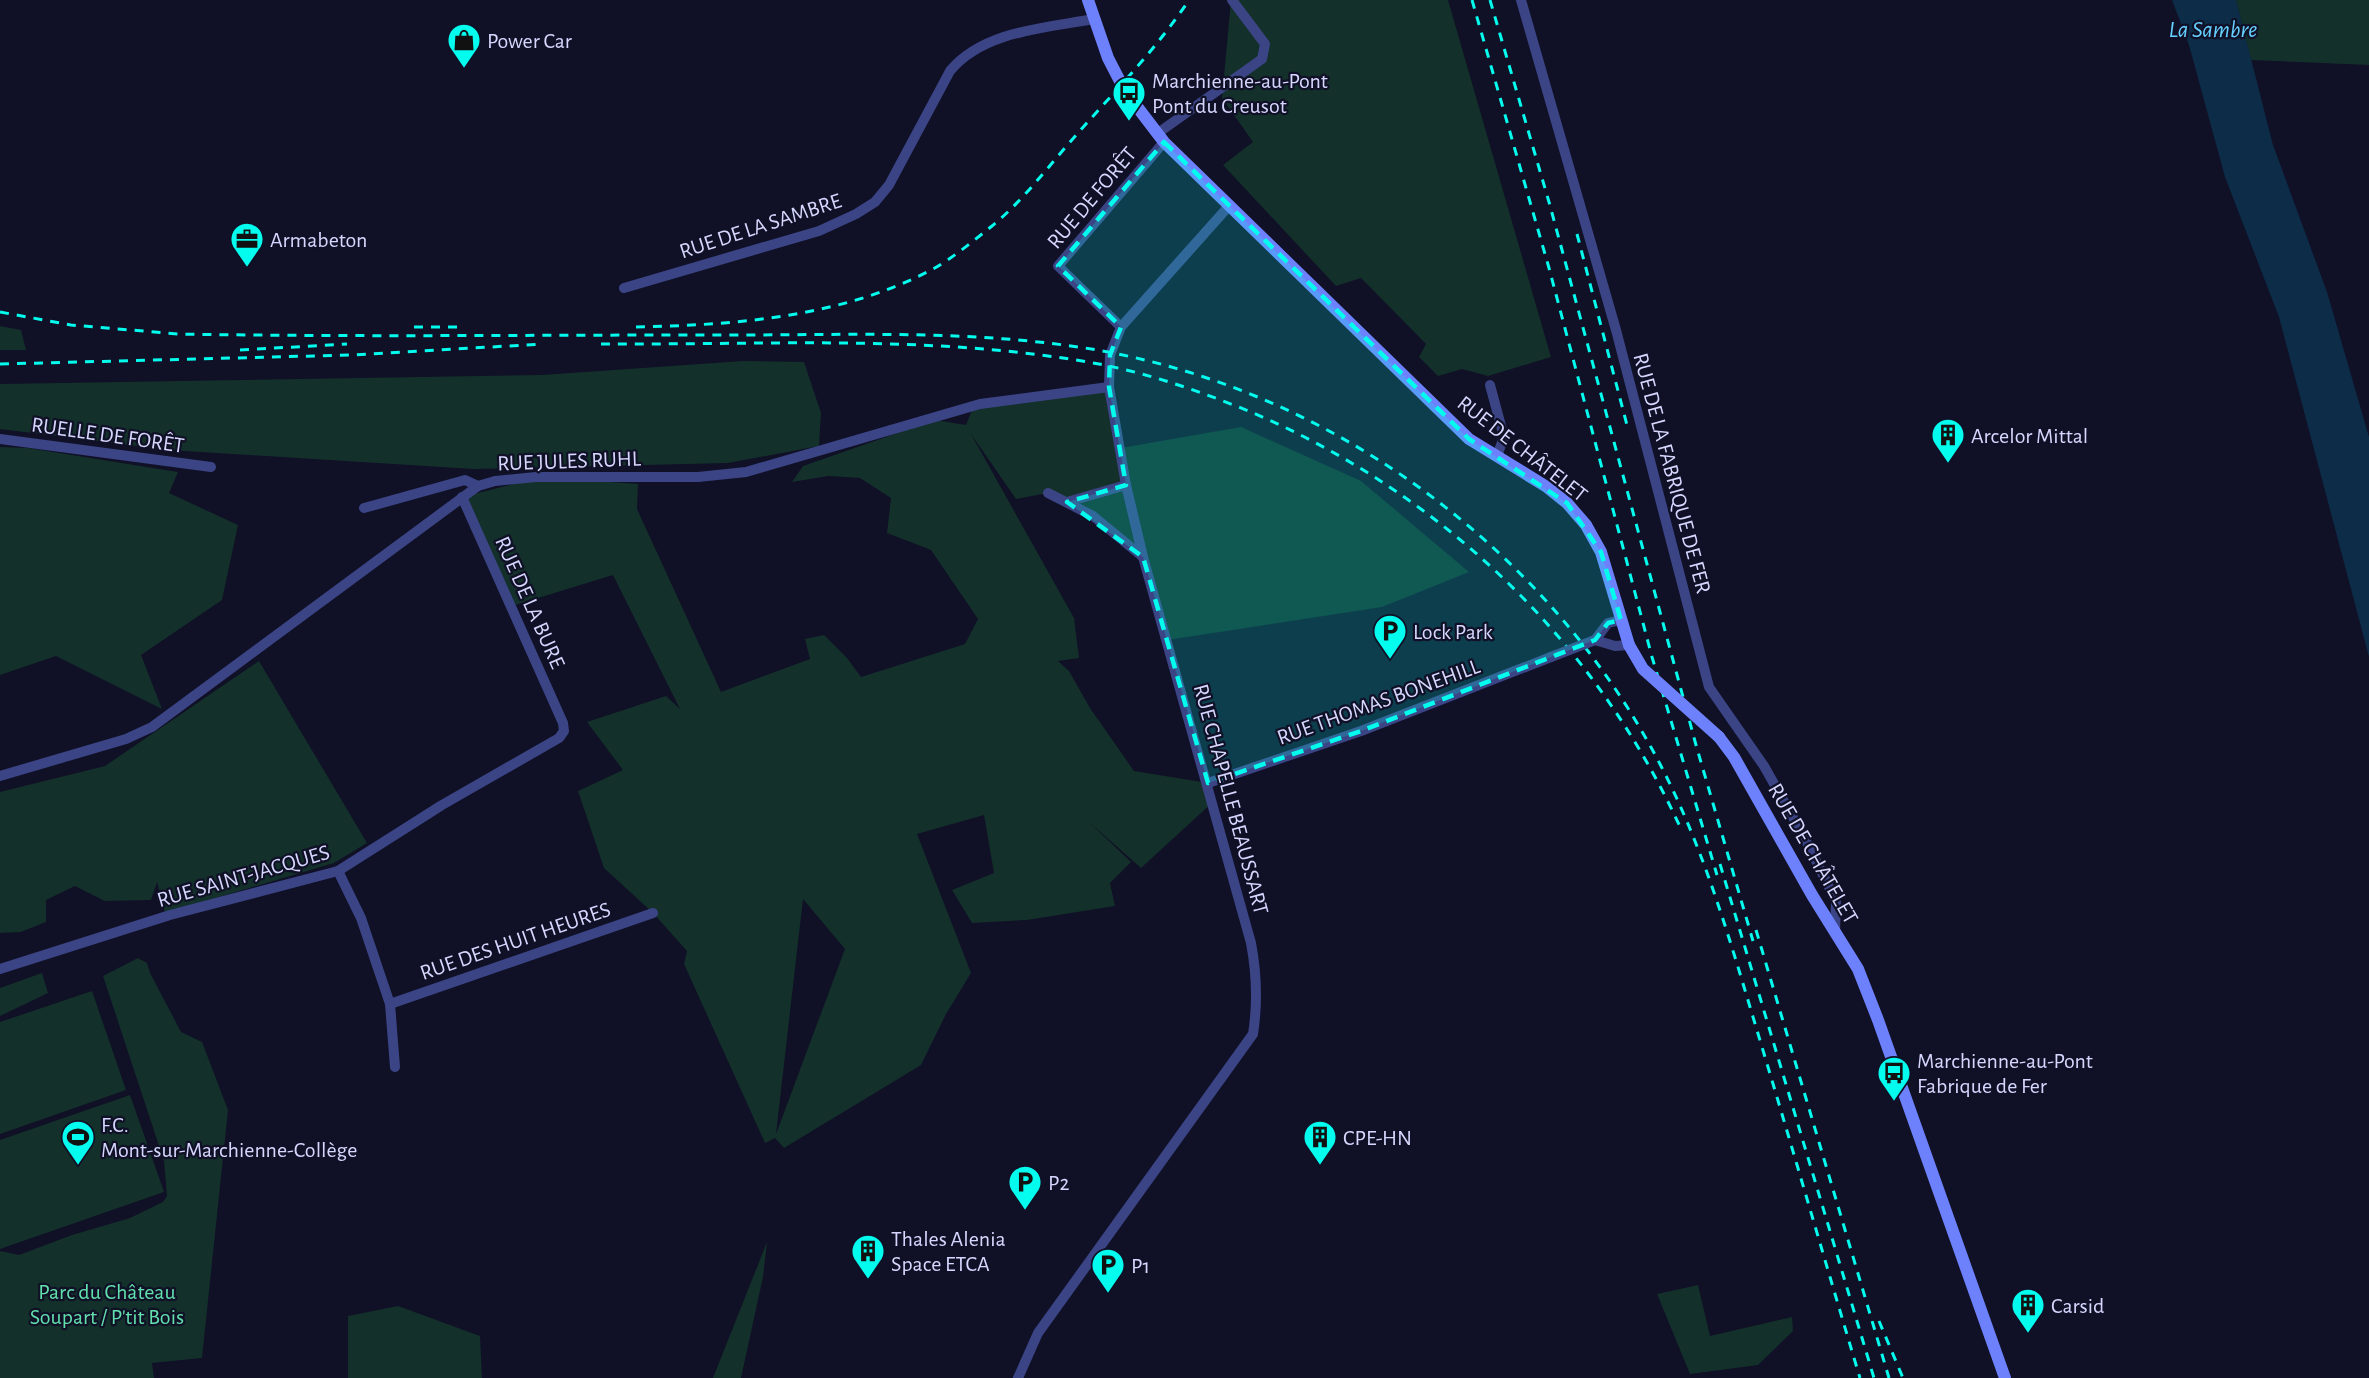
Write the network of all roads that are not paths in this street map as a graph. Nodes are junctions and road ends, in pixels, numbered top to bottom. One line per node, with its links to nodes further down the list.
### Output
1 (1088, 0): 4 (main road, RUE DE CHÂTELET)
2 (1232, 0): 5 (street)
3 (1521, 0): 29 (street, RUE DE LA FABRIQUE DE FER)
4 (1094, 19): 5 (main road, RUE DE CHÂTELET); 7 (street, RUE DE LA SAMBRE)
5 (1161, 137): 6 (main road, RUE DE CHÂTELET); 8 (street, RUE DE FORÊT)
6 (1228, 207): 8 (street, RUE CHAPELLE BEAUSSART); 12 (main road, RUE DE CHÂTELET)
7 (624, 288)
8 (1121, 327): 10 (street, RUE CHAPELLE BEAUSSART)
9 (1490, 385): 12 (street)
10 (1108, 387): 14 (street, RUE CHAPELLE BEAUSSART); 15 (street, RUE JULES RUHL)
11 (0, 439): 13 (street, RUELLE DE FORÊT)
12 (1497, 456): 21 (main road, RUE DE CHÂTELET)
13 (211, 467)
14 (1126, 485): 18 (street); 20 (street, RUE CHAPELLE BEAUSSART)
15 (478, 486): 17 (street, RUE JULES RUHL); 19 (street)
16 (1048, 493): 18 (street)
17 (462, 497): 24 (street, RUE DE LA BURE); 25 (street, RUE JULES RUHL)
18 (1067, 502): 20 (street)
19 (364, 508)
20 (1143, 557): 26 (street, RUE CHAPELLE BEAUSSART)
21 (1621, 620): 22 (street, RUE THOMAS BONEHILL); 23 (main road, RUE DE CHÂTELET)
22 (1595, 640): 23 (street); 26 (street, RUE THOMAS BONEHILL, bridge)
23 (1629, 645): 29 (main road, RUE DE CHÂTELET, bridge)
24 (563, 723): 27 (street, RUE SAINT-JACQUES)
25 (0, 776)
26 (1208, 783): 33 (street, RUE CHAPELLE BEAUSSART)
27 (338, 871): 30 (street, RUE SAINT-JACQUES); 31 (street)
28 (653, 913): 31 (street, RUE DES HUIT HEURES)
29 (1835, 933): 34 (main road, RUE DE CHÂTELET)
30 (0, 969)
31 (390, 1004): 32 (street)
32 (395, 1067)
33 (1018, 1378)
34 (2005, 1378)

